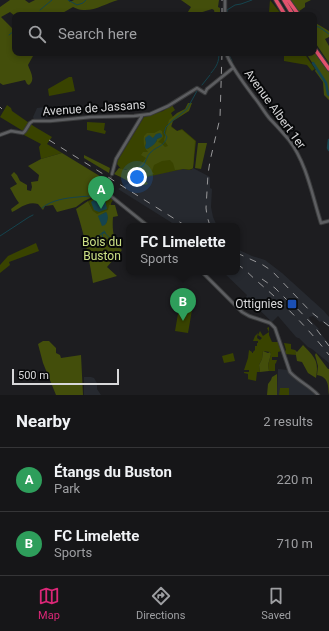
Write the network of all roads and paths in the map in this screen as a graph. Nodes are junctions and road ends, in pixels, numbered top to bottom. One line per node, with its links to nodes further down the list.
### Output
1 (225, 0): 5 (street)
2 (276, 0): 6 (highway)
3 (283, 0): 7 (highway)
4 (288, 0): 8 (highway)
5 (225, 12)
6 (283, 12)
7 (290, 12)
8 (297, 12)
9 (317, 49): 12 (highway)
10 (317, 52): 14 (highway)
11 (228, 56): 13 (street, Avenue Albert 1er)
12 (329, 65)
13 (234, 69): 15 (street, Avenue de Jassans); 19 (street, Avenue Albert 1er)
14 (329, 69)
15 (143, 116): 16 (street, Avenue de Jassans); 17 (street)
16 (0, 135)
17 (112, 174)
18 (109, 182): 20 (street)
19 (329, 221)
20 (144, 223)
21 (205, 275): 22 (street)
22 (318, 395)

